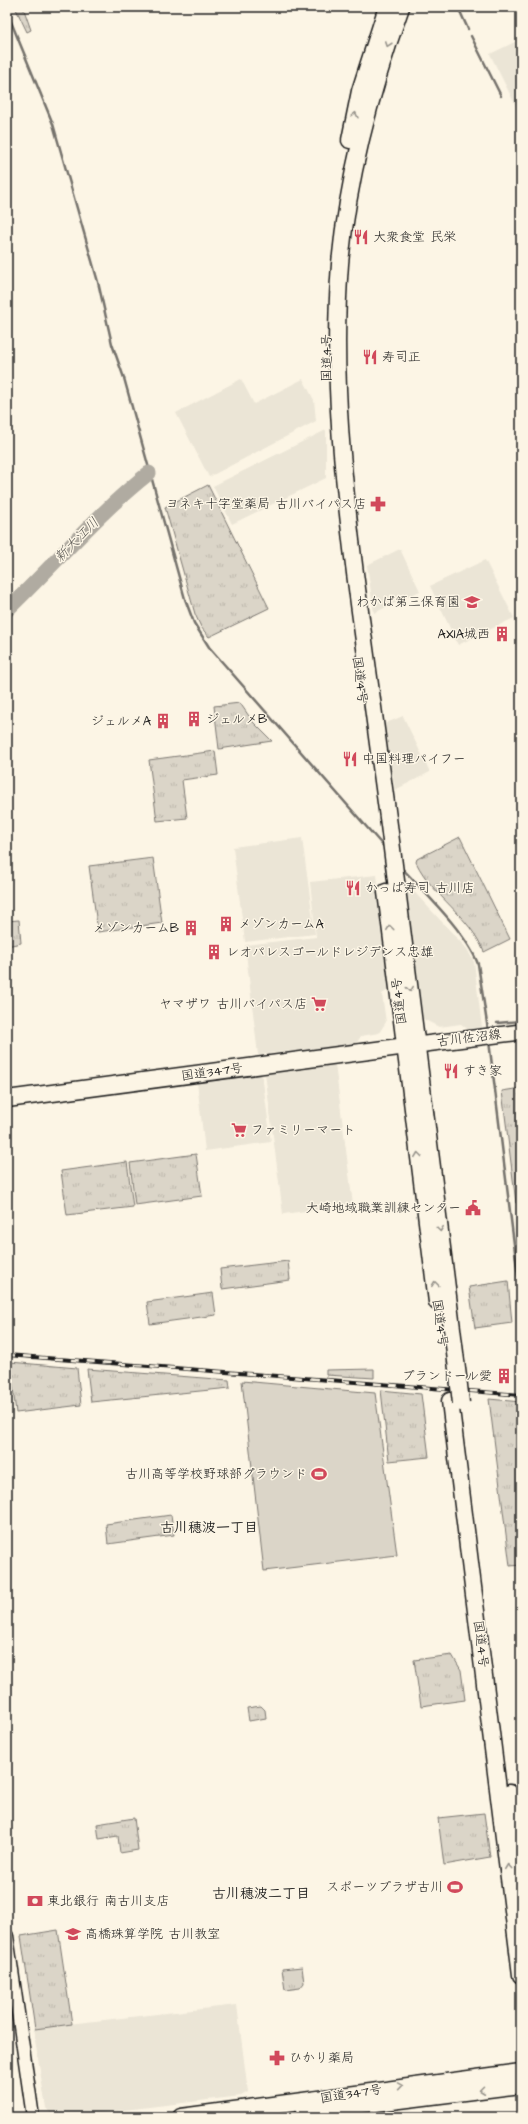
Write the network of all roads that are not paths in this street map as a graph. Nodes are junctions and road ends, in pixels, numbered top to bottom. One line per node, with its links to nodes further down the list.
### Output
1 (386, 7): 3 (highway, 国道4号, one-way to 1)
2 (401, 7): 3 (highway, 国道4号, one-way to 3)
3 (387, 851): 5 (highway, 国道4号, one-way to 3); 5 (highway, 国道4号, one-way to 5)
4 (521, 1032): 5 (main road, 古川佐沼線)
5 (411, 1046): 6 (highway, 国道347号); 7 (highway, 国道4号)
6 (7, 1099)
7 (455, 1402): 8 (highway, 国道4号); 10 (highway, 国道4号, one-way to 7)
8 (521, 1878)
9 (7, 1936): 13 (street)
10 (521, 1975)
11 (521, 2072): 14 (highway, 国道347号, one-way to 11)
12 (521, 2085): 15 (highway, 国道347号, one-way to 15)
13 (33, 2117)
14 (181, 2117)
15 (263, 2117)

